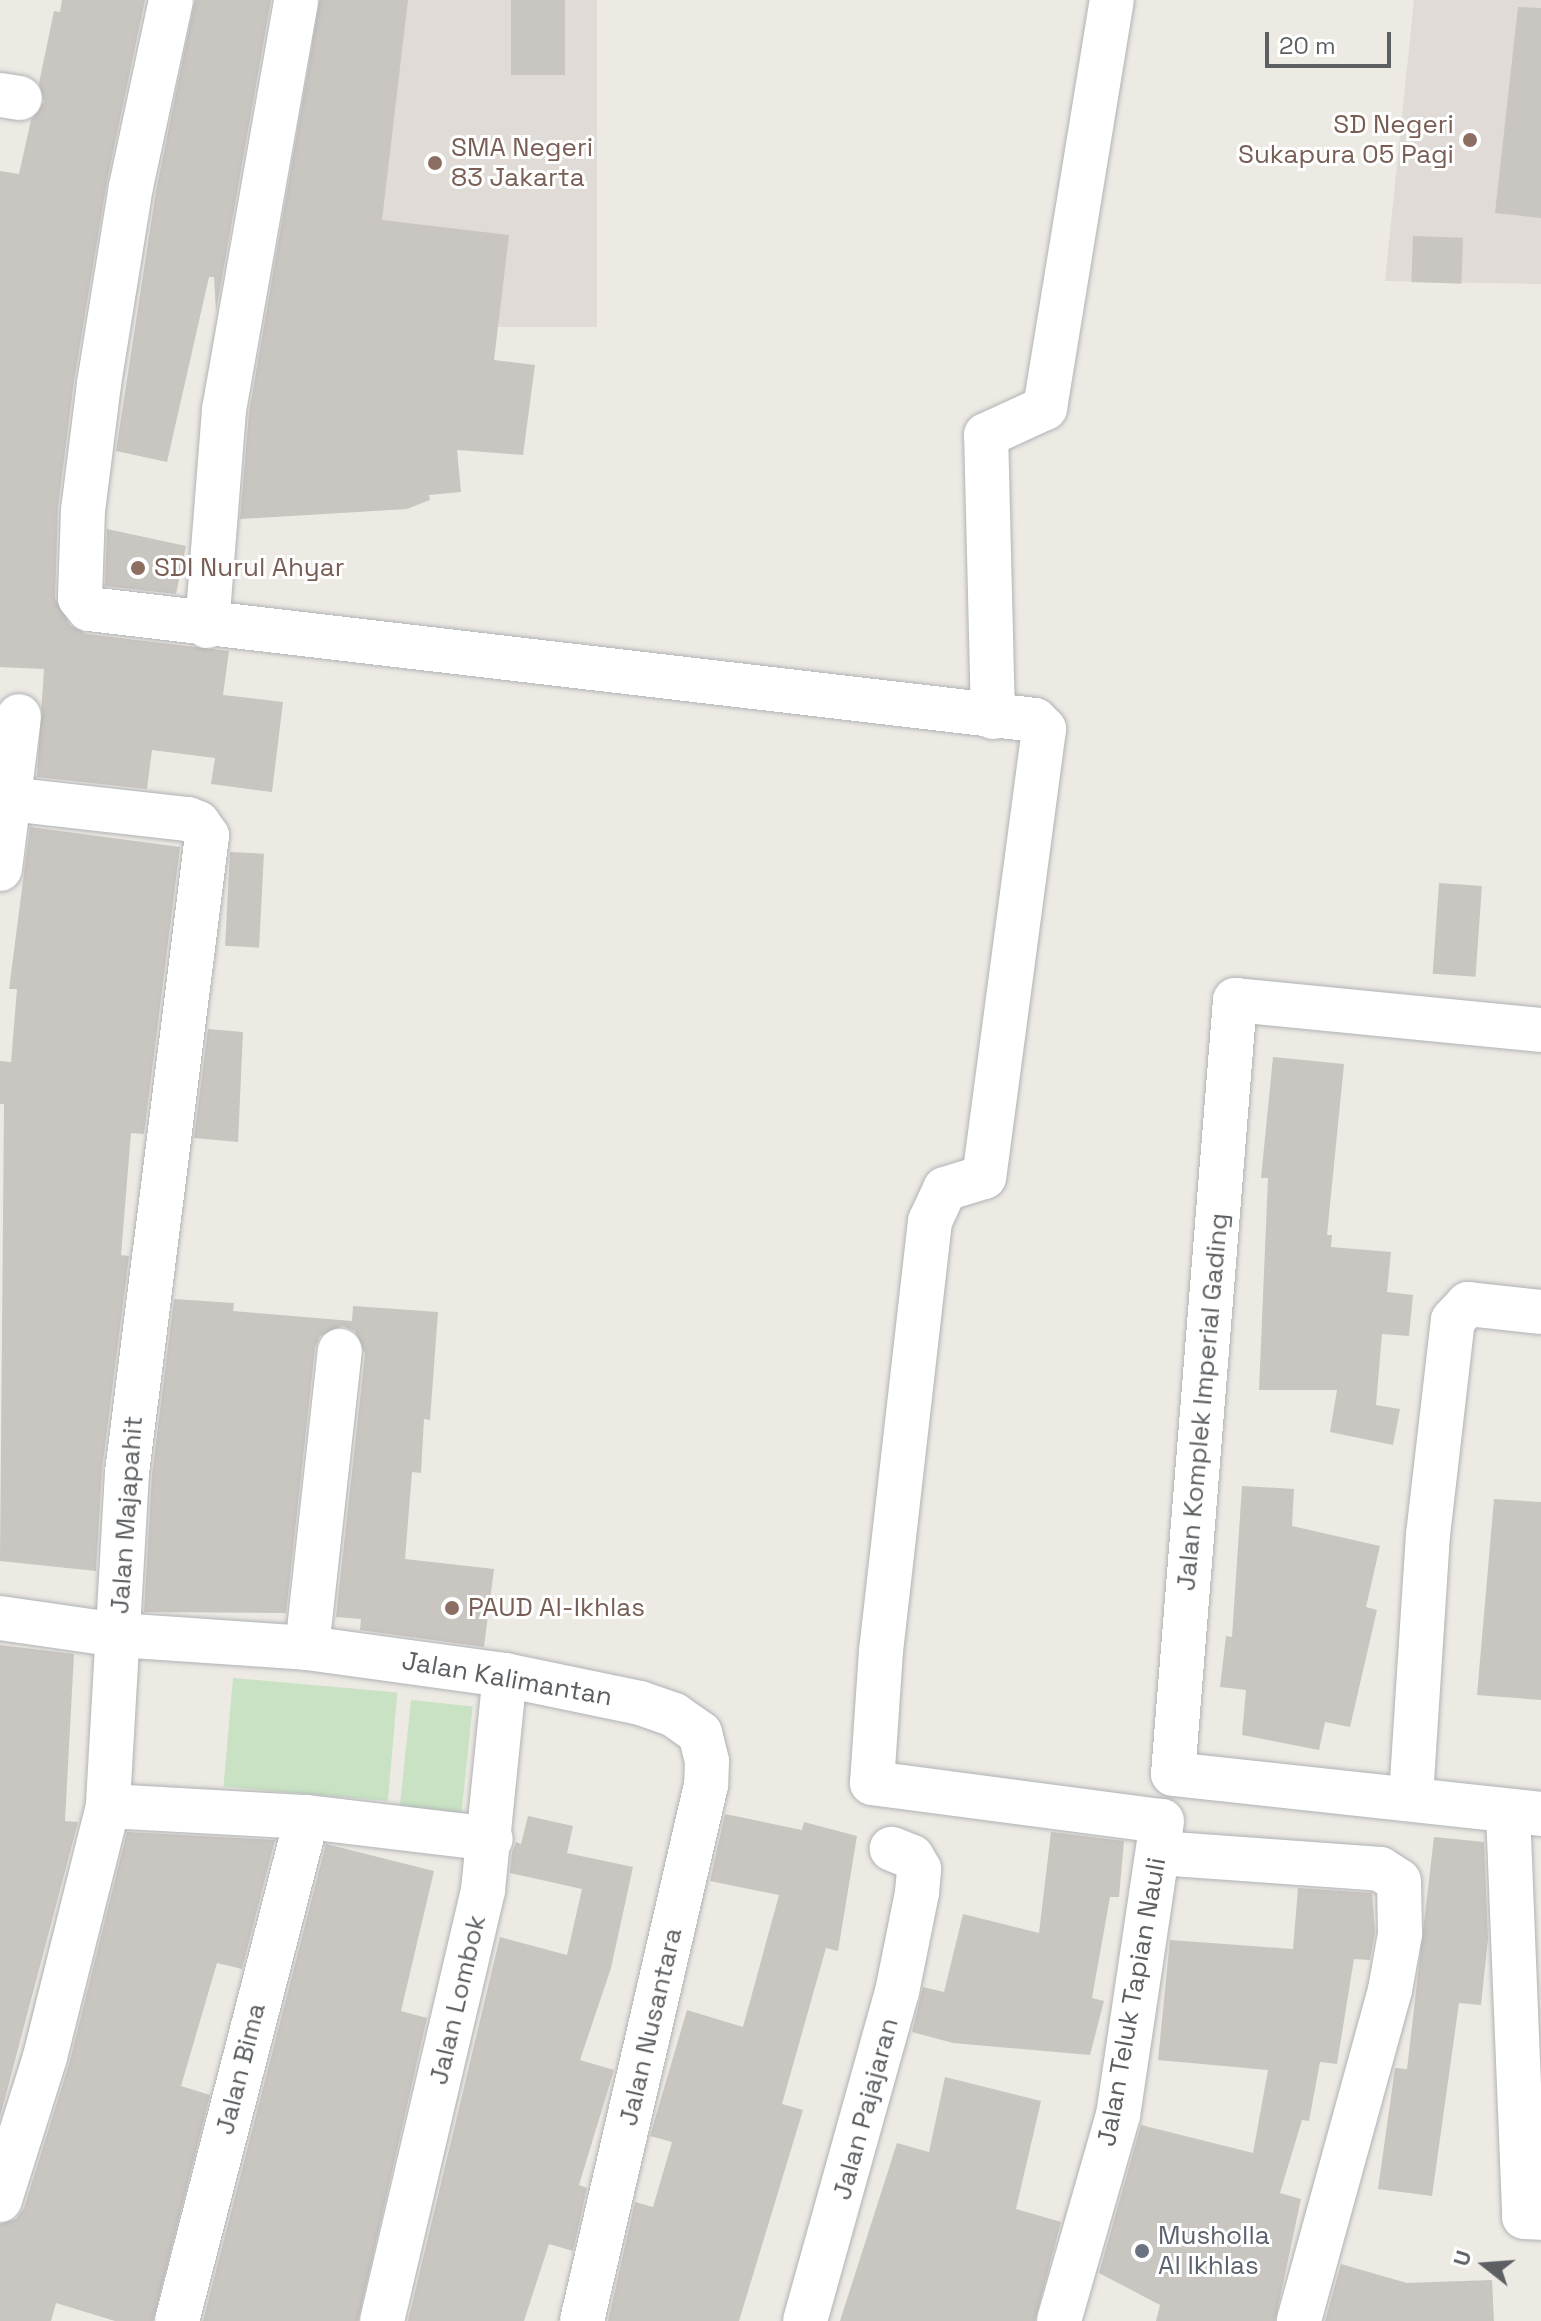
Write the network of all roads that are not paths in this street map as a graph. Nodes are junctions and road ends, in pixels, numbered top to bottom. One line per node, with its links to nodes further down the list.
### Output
1 (171, 0): 4 (street)
2 (296, 0): 4 (street)
3 (1112, 0): 6 (street)
4 (207, 626): 6 (street)
5 (19, 716): 7 (street)
6 (993, 717): 21 (street)
7 (4, 798): 8 (street); 13 (street, Jalan Majapahit)
8 (0, 869)
9 (1541, 1030): 17 (street, Jalan Komplek Imperial Gading)
10 (1541, 1312): 17 (street)
11 (340, 1351): 14 (street)
12 (0, 1618): 13 (street, Jalan Kalimantan)
13 (118, 1635): 14 (street, Jalan Kalimantan); 18 (street, Jalan Majapahit)
14 (307, 1648): 15 (street, Jalan Kalimantan)
15 (505, 1675): 16 (street, Jalan Kalimantan); 22 (street, Jalan Lombok)
16 (700, 1733): 29 (street, Jalan Nusantara)
17 (1411, 1797): 19 (street, Jalan Komplek Imperial Gading)
18 (108, 1806): 20 (street); 25 (street, Jalan Majapahit)
19 (1525, 1813): 24 (street, Jalan Komplek Imperial Gading)
20 (307, 1817): 22 (street); 27 (street, Jalan Bima)
21 (1161, 1837): 31 (street, Jalan Teluk Tapian Nauli); 32 (street)
22 (491, 1839): 28 (street, Jalan Lombok)
23 (892, 1849): 30 (street, Jalan Pajajaran)
24 (1528, 1983): 26 (street, Jalan Komplek Imperial Gading)
25 (0, 2200)
26 (1541, 2218)
27 (177, 2321)
28 (382, 2321)
29 (582, 2321)
30 (805, 2321)
31 (1059, 2321)
32 (1299, 2321)

